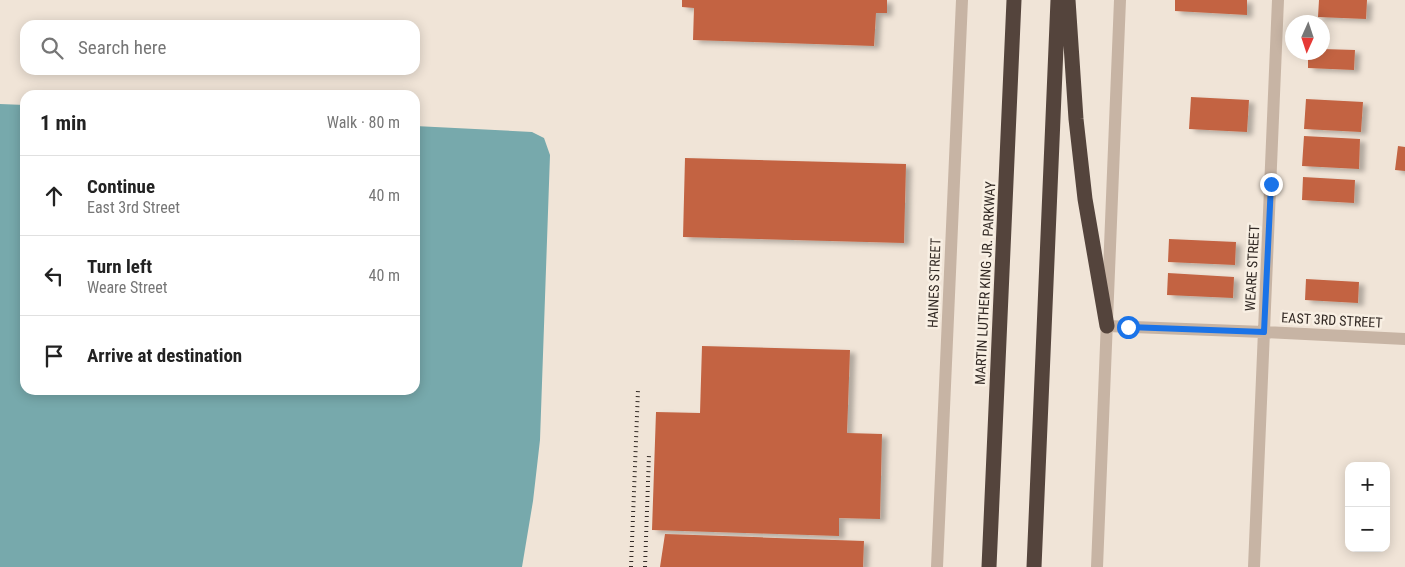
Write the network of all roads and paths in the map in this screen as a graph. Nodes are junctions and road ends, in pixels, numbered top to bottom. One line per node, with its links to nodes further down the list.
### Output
1 (962, 0): 10 (street, HAINES STREET)
2 (1014, 0): 11 (highway, MARTIN LUTHER KING JR. PARKWAY)
3 (1058, 0): 12 (highway)
4 (1068, 0): 7 (highway)
5 (1120, 0): 7 (street)
6 (1278, 0): 8 (street, WEARE STREET)
7 (1107, 326): 8 (street, EAST 3RD STREET); 13 (street)
8 (1264, 332): 9 (street, EAST 3RD STREET); 14 (street, WEARE STREET)
9 (1405, 339)
10 (937, 567)
11 (989, 567)
12 (1034, 567)
13 (1097, 567)
14 (1254, 567)

